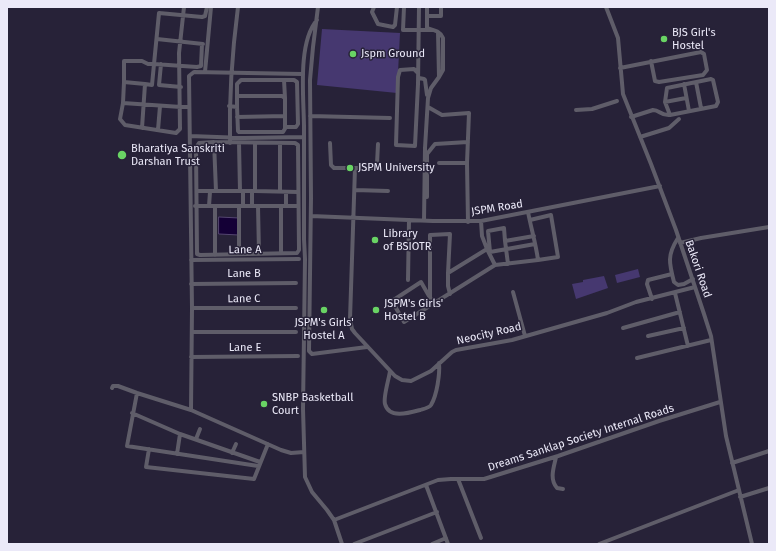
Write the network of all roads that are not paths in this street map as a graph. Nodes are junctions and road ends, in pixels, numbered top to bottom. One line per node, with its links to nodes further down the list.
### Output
1 (159, 7): 14 (street)
2 (184, 7): 15 (street)
3 (207, 7): 15 (street)
4 (211, 7): 23 (street)
5 (238, 7): 30 (street)
6 (318, 7): 17 (street)
7 (374, 7): 8 (street)
8 (397, 7)
9 (404, 7): 18 (street)
10 (419, 7): 18 (street)
11 (427, 7): 16 (street)
12 (441, 7): 16 (street)
13 (606, 7): 28 (street, Bakori Road)
14 (159, 13): 15 (street); 20 (street)
15 (182, 15): 21 (street)
16 (427, 16): 19 (street)
17 (316, 20): 32 (street); 61 (street)
18 (419, 31): 19 (street); 31 (street)
19 (436, 31): 44 (street)
20 (157, 39): 21 (street); 25 (street)
21 (180, 42): 22 (street); 27 (street)
22 (202, 44): 23 (street); 27 (street)
23 (207, 45): 29 (street)
24 (651, 62): 24 (street); 28 (street)
25 (154, 64): 26 (street); 35 (street); 39 (street)
26 (161, 64): 27 (street); 40 (street)
27 (179, 66): 41 (street)
28 (620, 68): 63 (street, Bakori Road)
29 (205, 72): 30 (street); 54 (street)
30 (230, 72): 32 (street); 51 (street)
31 (418, 73): 33 (street); 33 (street)
32 (302, 74): 72 (street)
33 (418, 78): 44 (street)
34 (284, 80): 42 (street); 43 (street); 67 (street)
35 (124, 82): 37 (street); 48 (street)
36 (696, 82): 38 (street); 56 (street); 56 (street)
37 (145, 84): 39 (street); 49 (street)
38 (684, 84): 45 (street); 47 (street)
39 (152, 85): 40 (street)
40 (159, 85): 41 (street)
41 (180, 87): 53 (street)
42 (237, 96): 43 (street); 52 (street)
43 (284, 98): 60 (street)
44 (428, 98): 55 (street)
45 (686, 98): 47 (street); 58 (street)
46 (617, 101): 57 (street)
47 (665, 102): 59 (street)
48 (123, 103): 49 (street); 66 (street)
49 (143, 105): 50 (street); 66 (street)
50 (160, 106): 53 (street); 68 (street)
51 (229, 106): 52 (street); 70 (street)
52 (237, 106): 62 (street)
53 (181, 107): 54 (street); 68 (street)
54 (189, 107): 69 (street)
55 (428, 107): 75 (street); 115 (street)
56 (701, 108): 58 (street)
57 (576, 110)
58 (689, 111): 59 (street)
59 (670, 115): 63 (street)
60 (284, 116): 62 (street); 67 (street)
61 (310, 116): 64 (street); 111 (street)
62 (237, 117): 67 (street)
63 (631, 117): 73 (street, Bakori Road)
64 (390, 118)
65 (679, 119): 73 (street)
66 (142, 128): 68 (street)
67 (284, 128)
68 (158, 130)
69 (190, 136): 70 (street); 100 (street)
70 (230, 137): 71 (street); 76 (street)
71 (268, 137): 72 (street); 79 (street)
72 (304, 137): 99 (street)
73 (640, 137): 86 (street, Bakori Road)
74 (214, 142): 76 (street); 88 (street); 92 (street)
75 (468, 142): 84 (street); 97 (street)
76 (230, 143): 77 (street)
77 (239, 143): 78 (street); 89 (street)
78 (255, 143): 79 (street); 90 (street)
79 (268, 143): 80 (street)
80 (280, 143): 94 (street); 96 (street)
81 (330, 143): 85 (street)
82 (378, 144): 85 (street)
83 (439, 163): 84 (street)
84 (467, 163): 117 (street)
85 (355, 168): 87 (street, Neocity Road)
86 (660, 186): 110 (street, JSPM Road); 120 (street, Bakori Road)
87 (354, 190): 91 (street); 112 (street, Neocity Road)
88 (216, 191): 89 (street); 93 (street)
89 (242, 191): 90 (street); 104 (street)
90 (254, 191): 94 (street); 105 (street)
91 (388, 191)
92 (197, 192): 93 (street); 101 (street)
93 (210, 192): 102 (street)
94 (280, 192): 95 (street)
95 (286, 192): 96 (street); 108 (street)
96 (298, 192): 98 (street)
97 (427, 197)
98 (298, 199): 99 (street); 109 (street)
99 (304, 199): 177 (street)
100 (190, 206): 101 (street); 131 (street)
101 (197, 206): 102 (street); 129 (street)
102 (209, 206): 103 (street)
103 (214, 206): 104 (street); 129 (street)
104 (241, 206): 105 (street); 127 (street)
105 (252, 206): 106 (street)
106 (258, 206): 107 (street); 128 (street)
107 (281, 206): 108 (street); 126 (street)
108 (286, 206): 109 (street)
109 (298, 206): 126 (street)
110 (528, 212): 114 (street); 116 (street, JSPM Road)
111 (311, 216): 112 (street, JSPM Road); 159 (street)
112 (354, 217): 113 (street, JSPM Road); 159 (street, Neocity Road)
113 (409, 220): 115 (street, JSPM Road); 138 (street)
114 (530, 220): 119 (street); 132 (street)
115 (424, 221): 117 (street, JSPM Road)
116 (481, 221): 117 (street, JSPM Road); 125 (street)
117 (468, 222)
118 (769, 227): 122 (street)
119 (534, 236): 121 (street); 123 (street)
120 (678, 238): 122 (street, Bakori Road); 136 (street)
121 (506, 241): 124 (street); 125 (street)
122 (680, 243): 137 (street, Bakori Road)
123 (535, 244): 124 (street); 132 (street)
124 (506, 249): 125 (street); 133 (street)
125 (489, 251): 134 (street); 135 (street)
126 (281, 253): 128 (street)
127 (239, 254): 128 (street); 129 (street)
128 (259, 254)
129 (214, 255)
130 (299, 259): 131 (street, Lane A)
131 (191, 260): 140 (street)
132 (538, 260): 133 (street)
133 (508, 264): 134 (street)
134 (495, 265): 144 (street)
135 (448, 273): 144 (street); 145 (street)
136 (672, 274): 137 (street); 146 (street)
137 (692, 279): 141 (street, Bakori Road)
138 (408, 280)
139 (296, 283): 140 (street, Lane B)
140 (191, 284): 148 (street)
141 (695, 287): 143 (street, Neocity Road); 157 (street, Bakori Road)
142 (513, 292): 155 (street)
143 (675, 293): 146 (street, Neocity Road); 150 (street)
144 (450, 294): 147 (street)
145 (430, 297): 147 (street); 147 (street)
146 (652, 298): 155 (street, Neocity Road)
147 (433, 304)
148 (192, 308): 149 (street, Lane C); 153 (street)
149 (296, 308)
150 (680, 312): 151 (street); 152 (street)
151 (623, 328)
152 (684, 328): 156 (street); 158 (street)
153 (192, 332): 154 (street); 161 (street)
154 (296, 332)
155 (524, 336): 163 (street, Neocity Road)
156 (648, 336)
157 (711, 340): 158 (street); 167 (street, Bakori Road)
158 (688, 346): 162 (street)
159 (367, 347): 164 (street, Neocity Road)
160 (298, 356): 161 (street, Lane E)
161 (192, 357): 168 (street)
162 (638, 358)
163 (439, 363): 164 (street, Neocity Road); 164 (street)
164 (390, 371)
165 (112, 388): 166 (street)
166 (137, 394): 168 (street); 169 (street)
167 (720, 402): 180 (street, Dreams Sanklap Society Internal Roads); 181 (street, Bakori Road)
168 (191, 410): 174 (street)
169 (132, 413): 171 (street); 175 (street)
170 (200, 429): 172 (street)
171 (180, 434): 172 (street); 179 (street)
172 (196, 440): 178 (street)
173 (236, 444): 178 (street)
174 (268, 444): 177 (street); 182 (street)
175 (149, 449): 179 (street); 182 (street)
176 (769, 451): 181 (street)
177 (304, 452): 190 (street)
178 (232, 453): 182 (street)
179 (177, 454): 182 (street)
180 (556, 457): 183 (street, Dreams Sanklap Society Internal Roads); 185 (street)
181 (732, 463): 187 (street, Bakori Road)
182 (259, 464)
183 (458, 479): 184 (street, Dreams Sanklap Society Internal Roads); 192 (street)
184 (426, 485): 189 (street); 190 (street, Dreams Sanklap Society Internal Roads)
185 (564, 489)
186 (769, 489): 188 (street)
187 (739, 490): 188 (street, Bakori Road); 197 (street)
188 (741, 499): 198 (street, Bakori Road)
189 (437, 512): 191 (street); 194 (street)
190 (334, 520): 193 (street)
191 (446, 538): 195 (street); 196 (street)
192 (481, 538)
193 (342, 544)
194 (354, 544)
195 (432, 544)
196 (448, 544)
197 (599, 544)
198 (752, 544)

